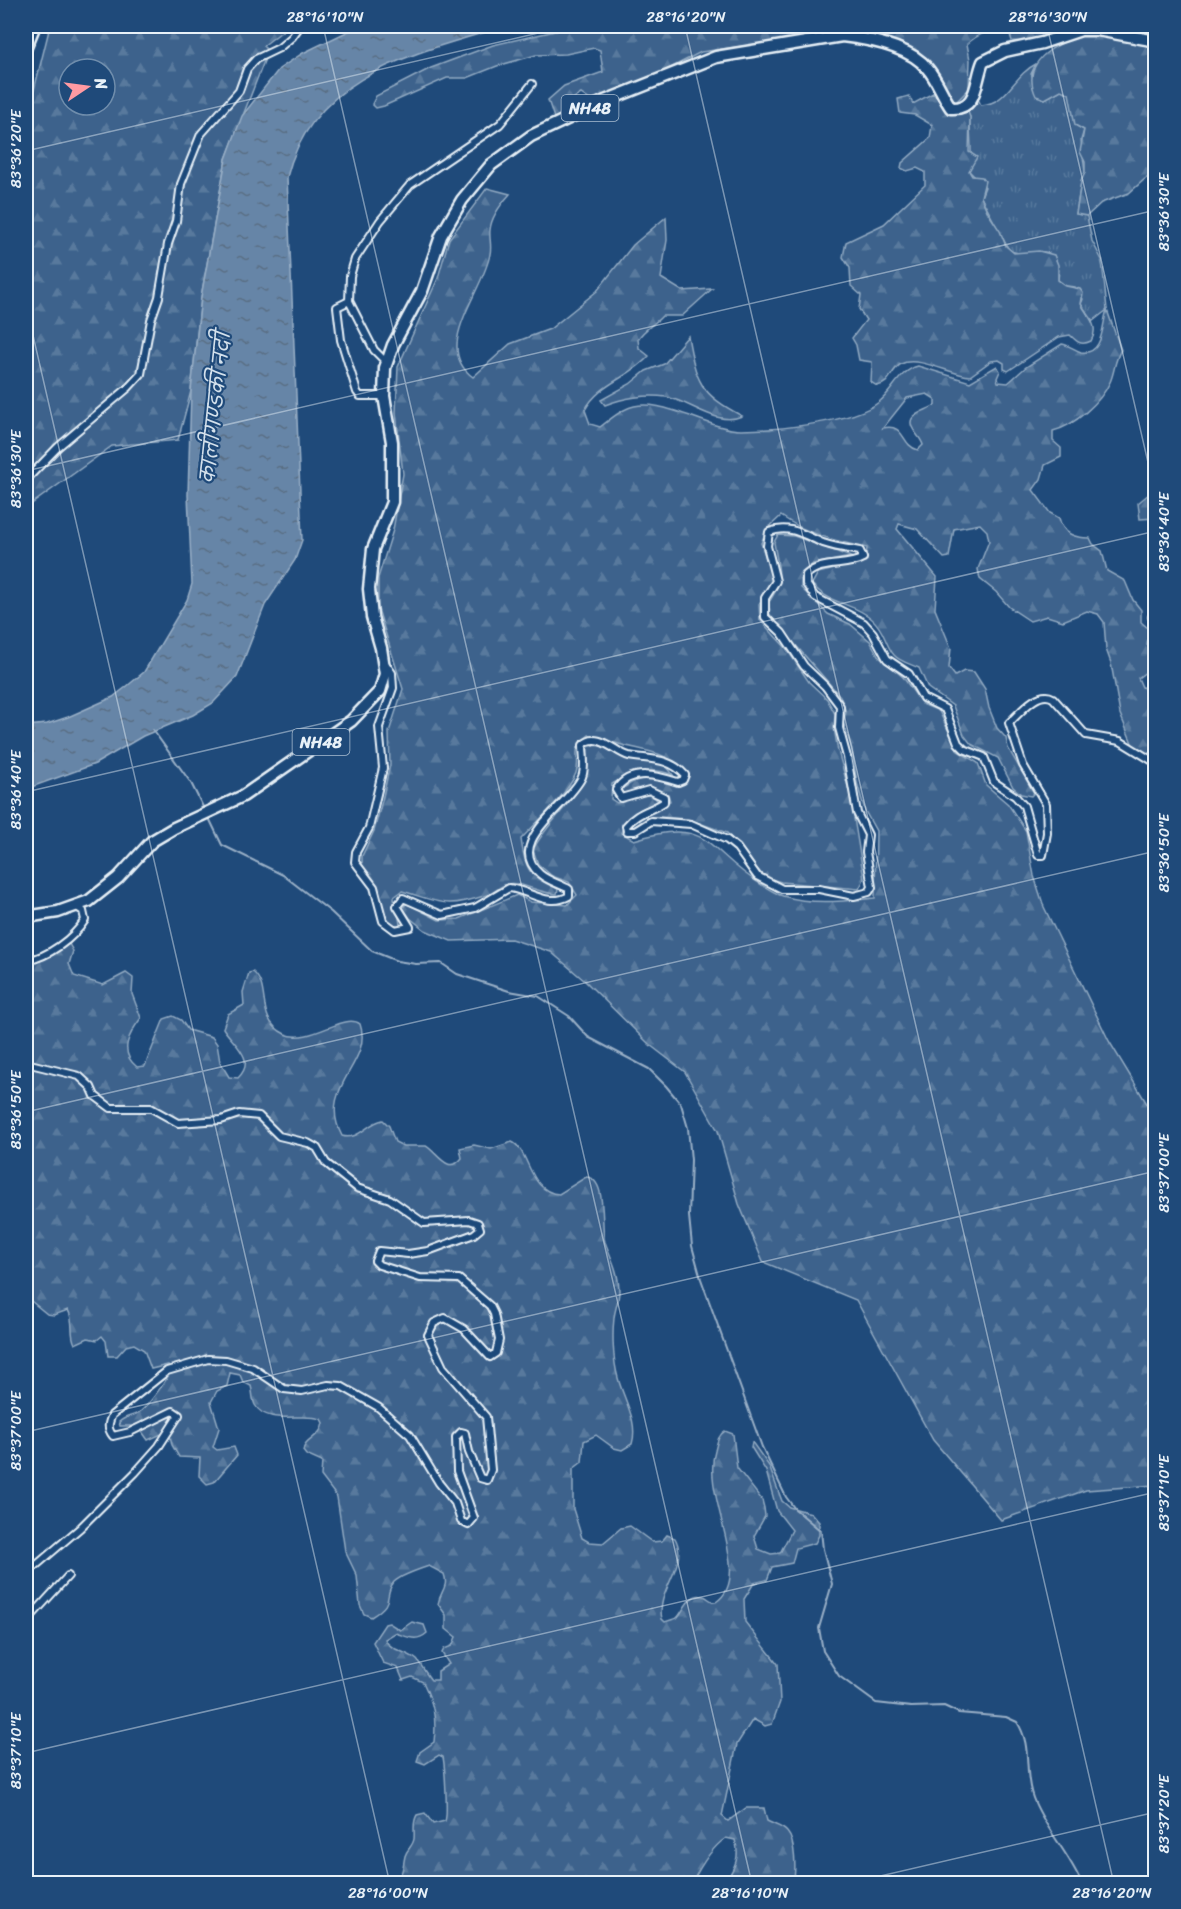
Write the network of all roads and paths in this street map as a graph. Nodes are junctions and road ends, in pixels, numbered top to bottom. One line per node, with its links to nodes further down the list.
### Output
1 (35, 26): 4 (main road)
2 (300, 26): 9 (street)
3 (1155, 41): 7 (highway, NH48)
4 (26, 48)
5 (532, 84): 6 (street)
6 (349, 301): 7 (street); 8 (street)
7 (386, 362): 8 (highway, NH48)
8 (384, 396): 12 (highway, NH48)
9 (26, 480)
10 (1155, 610): 11 (street)
11 (1155, 624)
12 (382, 661): 15 (street); 16 (highway, NH48)
13 (1155, 666): 14 (street)
14 (1155, 681)
15 (1155, 763)
16 (77, 907): 17 (highway, NH48); 18 (street)
17 (26, 917)
18 (26, 961)
19 (26, 1063): 20 (street)
20 (26, 1574)
21 (68, 1576): 22 (street)
22 (26, 1622)

